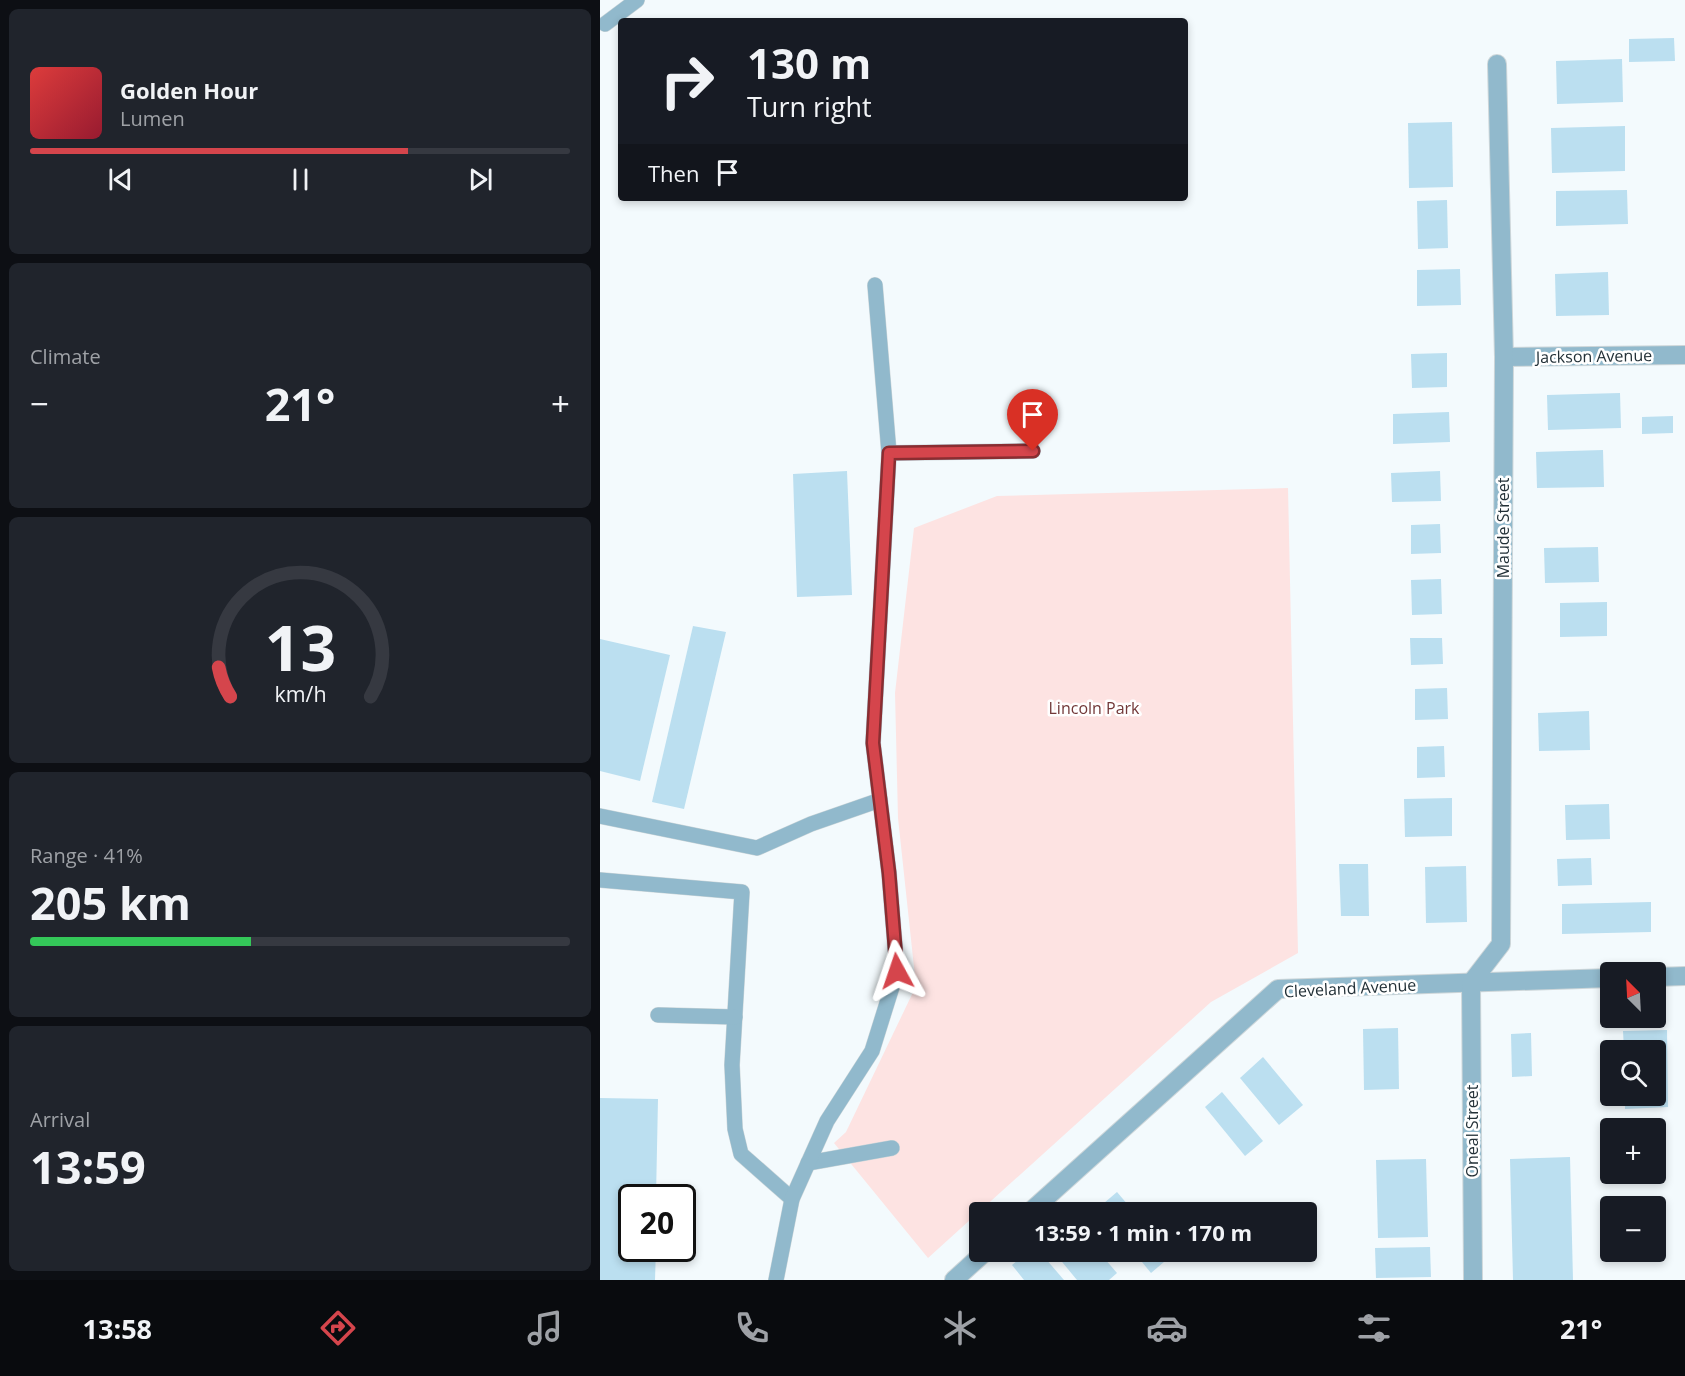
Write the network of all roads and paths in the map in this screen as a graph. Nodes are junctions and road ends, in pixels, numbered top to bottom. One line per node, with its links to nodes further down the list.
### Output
1 (637, 0): 2 (lane)
2 (605, 24)
3 (1497, 64): 6 (street, Maude Street)
4 (875, 285): 8 (lane)
5 (1685, 355): 6 (street, Jackson Avenue)
6 (1504, 357): 15 (street, Maude Street)
7 (1033, 451): 8 (lane)
8 (889, 453): 9 (lane)
9 (880, 800): 10 (lane); 19 (lane)
10 (600, 816)
11 (600, 880): 17 (lane)
12 (1685, 976): 13 (street)
13 (1666, 977)
14 (1600, 978): 15 (street, Cleveland Avenue)
15 (1471, 983): 21 (street, Cleveland Avenue); 25 (street, Oneal Street)
16 (658, 1015): 17 (lane)
17 (735, 1017): 20 (lane)
18 (892, 1148): 19 (lane)
19 (808, 1163): 20 (lane)
20 (792, 1199): 23 (lane)
21 (1041, 1202)
22 (974, 1262): 24 (street)
23 (776, 1280)
24 (954, 1280)
25 (1473, 1280)

